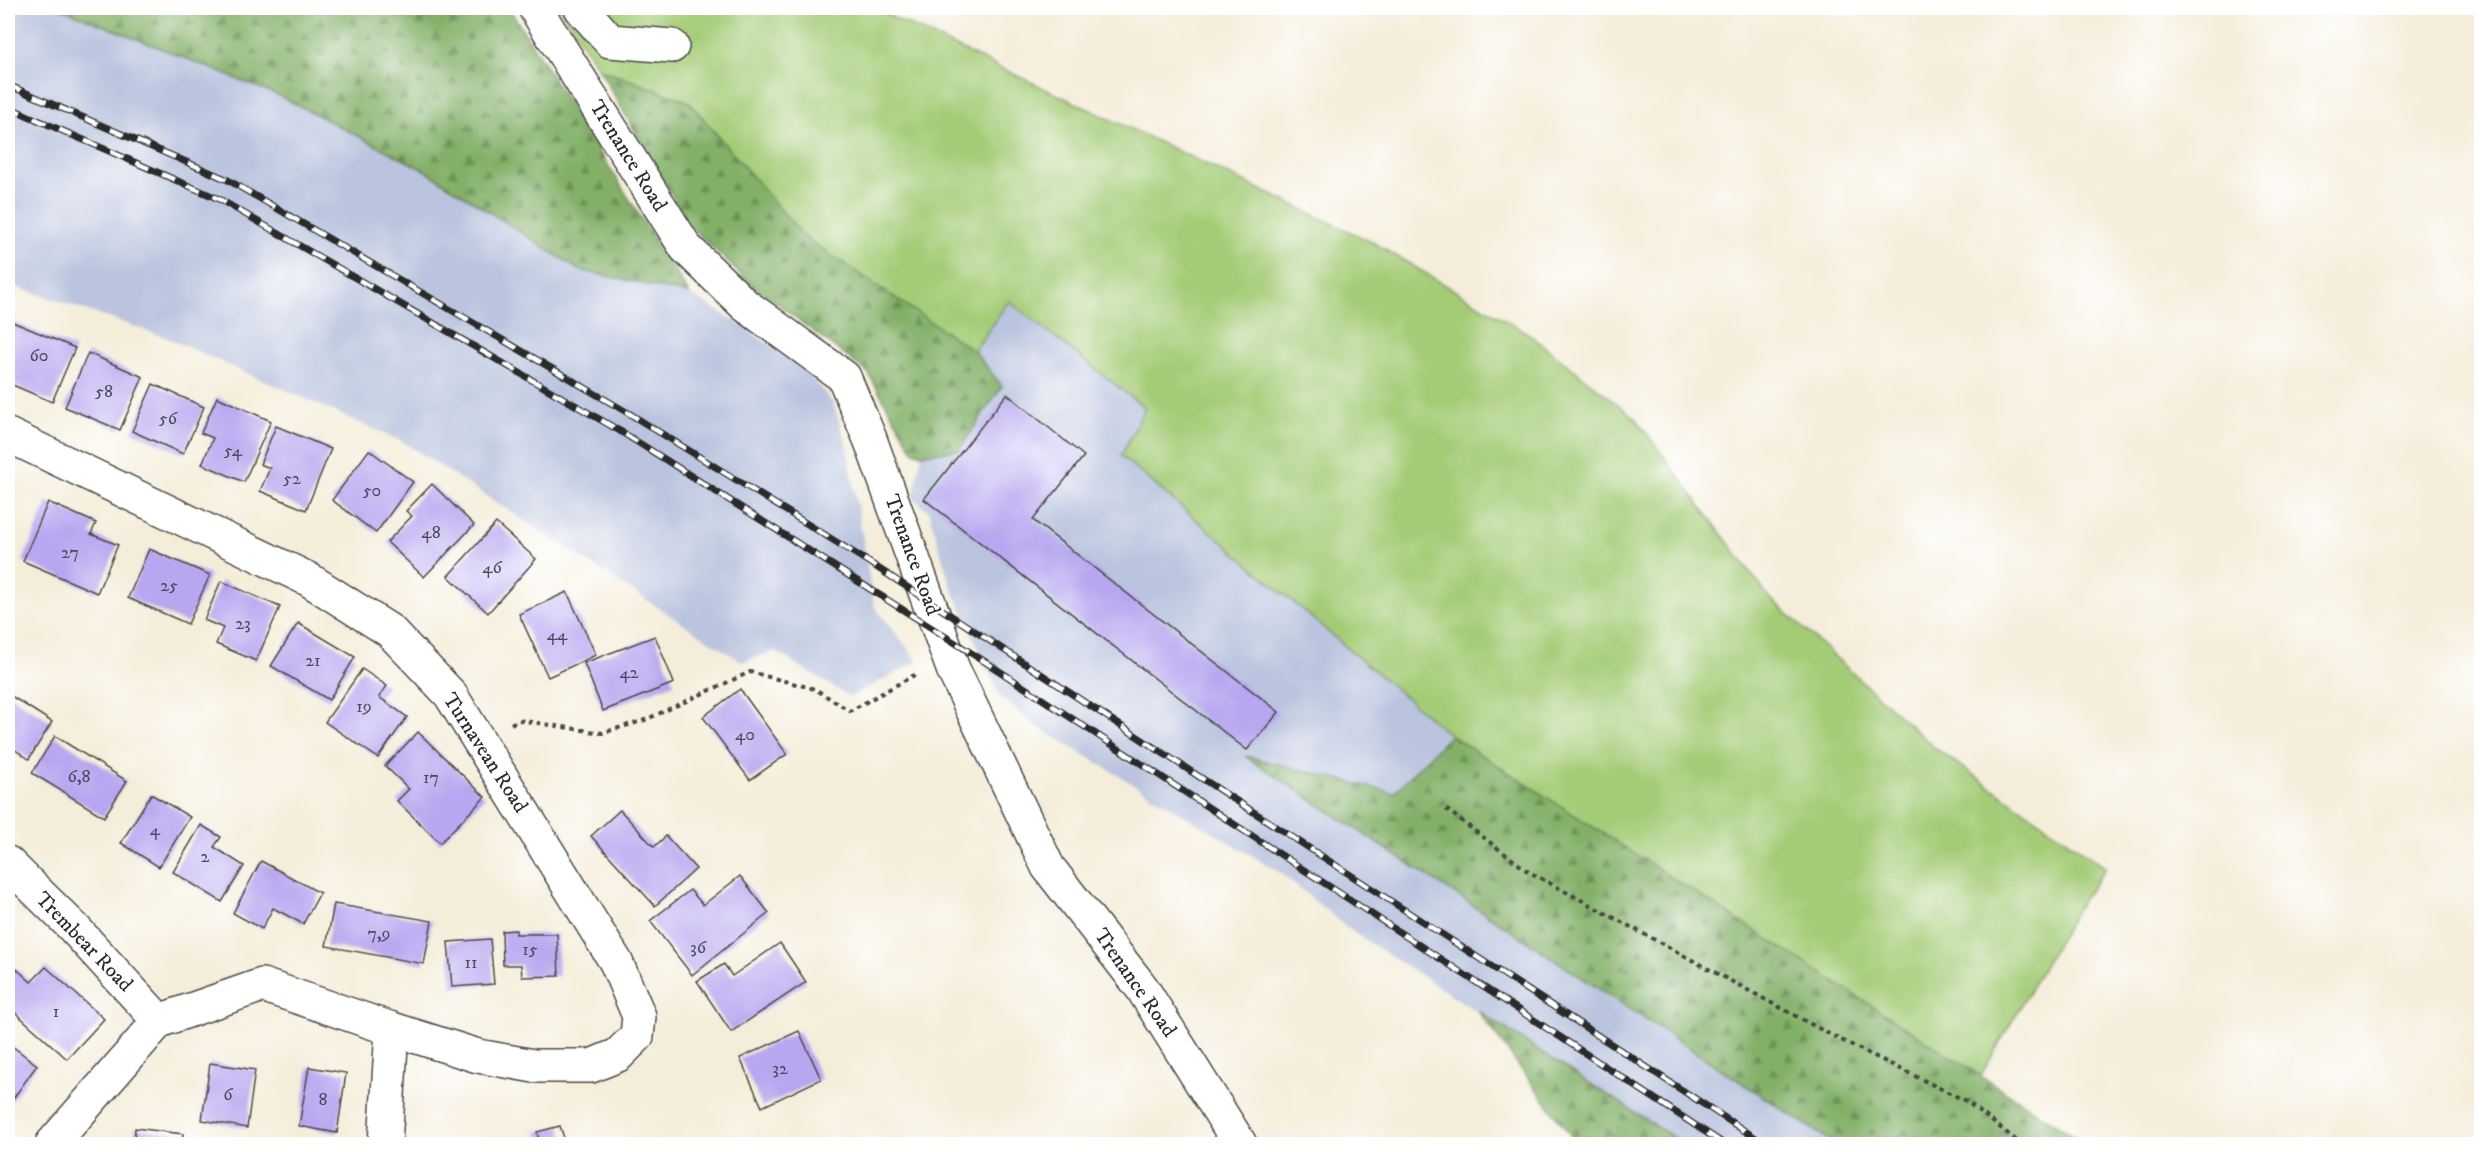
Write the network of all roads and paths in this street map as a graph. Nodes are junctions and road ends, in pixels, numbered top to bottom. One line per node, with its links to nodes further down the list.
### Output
1 (536, 8): 5 (street, Trenance Road)
2 (581, 8): 3 (street)
3 (672, 46)
4 (8, 435): 6 (street, Turnavean Road)
5 (948, 656): 6 (path); 13 (street, Trenance Road)
6 (479, 742): 10 (street, Turnavean Road)
7 (1446, 809): 14 (path)
8 (8, 863): 9 (street, Trembear Road)
9 (159, 1021): 10 (street, Turnavean Road); 11 (street, Turnavean Road)
10 (392, 1029): 12 (street)
11 (52, 1144)
12 (385, 1144)
13 (1240, 1144)
14 (2021, 1144)

